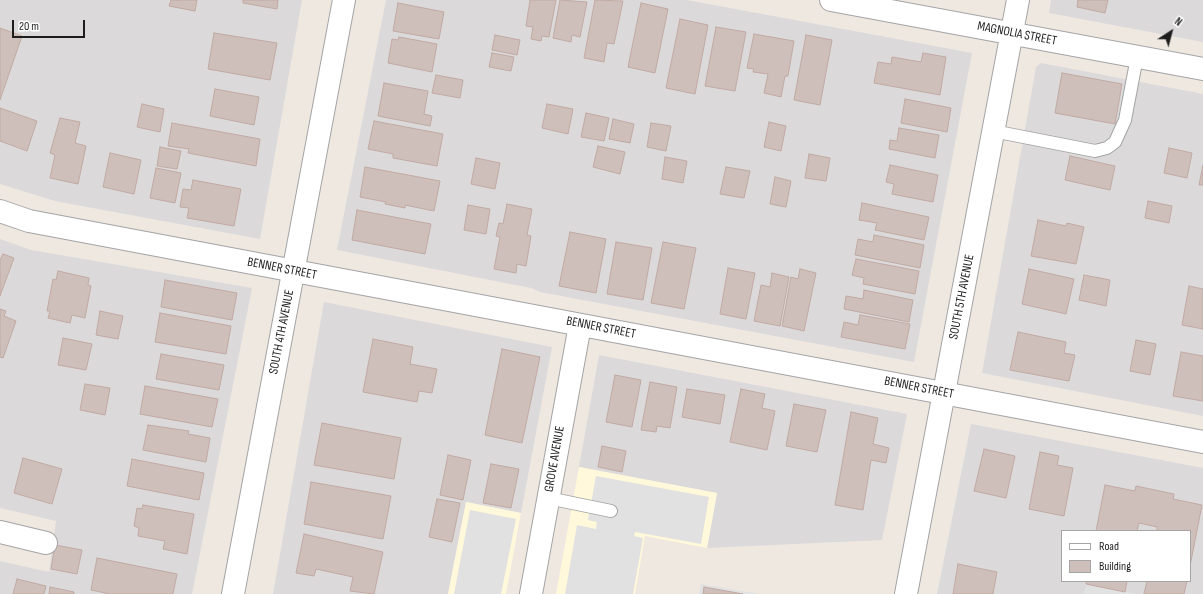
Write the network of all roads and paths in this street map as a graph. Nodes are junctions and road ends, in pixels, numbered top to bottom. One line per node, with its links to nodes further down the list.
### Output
1 (344, 0): 9 (street, SOUTH 4TH AVENUE)
2 (831, 0): 4 (street, MAGNOLIA STREET)
3 (1018, 0): 4 (street, SOUTH 5TH AVENUE)
4 (1012, 33): 5 (street, MAGNOLIA STREET); 7 (street, SOUTH 5TH AVENUE)
5 (1138, 57): 6 (street, MAGNOLIA STREET); 7 (lane)
6 (1203, 70)
7 (993, 131): 11 (street, SOUTH 5TH AVENUE)
8 (0, 211): 9 (street, BENNER STREET)
9 (294, 271): 10 (street, BENNER STREET); 17 (street, SOUTH 4TH AVENUE)
10 (580, 325): 11 (street, BENNER STREET); 13 (street, GROVE AVENUE)
11 (944, 393): 12 (street, BENNER STREET); 19 (street, SOUTH 5TH AVENUE)
12 (1203, 442)
13 (548, 498): 14 (lane); 18 (street, GROVE AVENUE)
14 (612, 511)
15 (0, 532): 16 (street)
16 (46, 544)
17 (233, 594)
18 (531, 594)
19 (906, 594)

